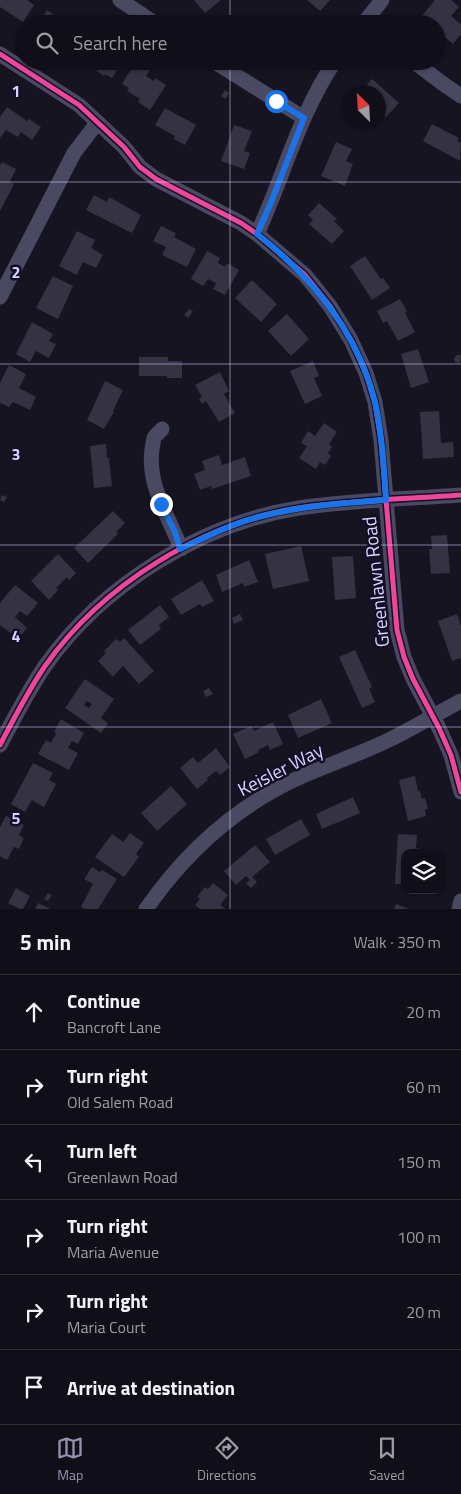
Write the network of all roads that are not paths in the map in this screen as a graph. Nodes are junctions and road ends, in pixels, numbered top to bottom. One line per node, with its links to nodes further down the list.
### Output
1 (120, 0): 3 (street)
2 (382, 0): 4 (street)
3 (142, 15)
4 (371, 15)
5 (0, 54): 6 (street, Greenlawn Road)
6 (15, 64)
7 (24, 70): 13 (street, Greenlawn Road)
8 (227, 70): 12 (street)
9 (330, 70): 12 (street)
10 (425, 70): 11 (street)
11 (461, 96)
12 (304, 118): 14 (street)
13 (97, 123): 14 (street, Greenlawn Road); 15 (street)
14 (257, 234): 18 (street, Greenlawn Road)
15 (0, 297)
16 (162, 429): 19 (street)
17 (461, 495): 18 (street)
18 (386, 500): 19 (street); 21 (street, Greenlawn Road)
19 (180, 549): 22 (street)
20 (461, 701): 21 (street, Keisler Way)
21 (433, 716): 23 (street, Greenlawn Road); 25 (street, Keisler Way)
22 (2, 739)
23 (461, 792)
24 (461, 901): 26 (street)
25 (146, 909)
26 (459, 909)

